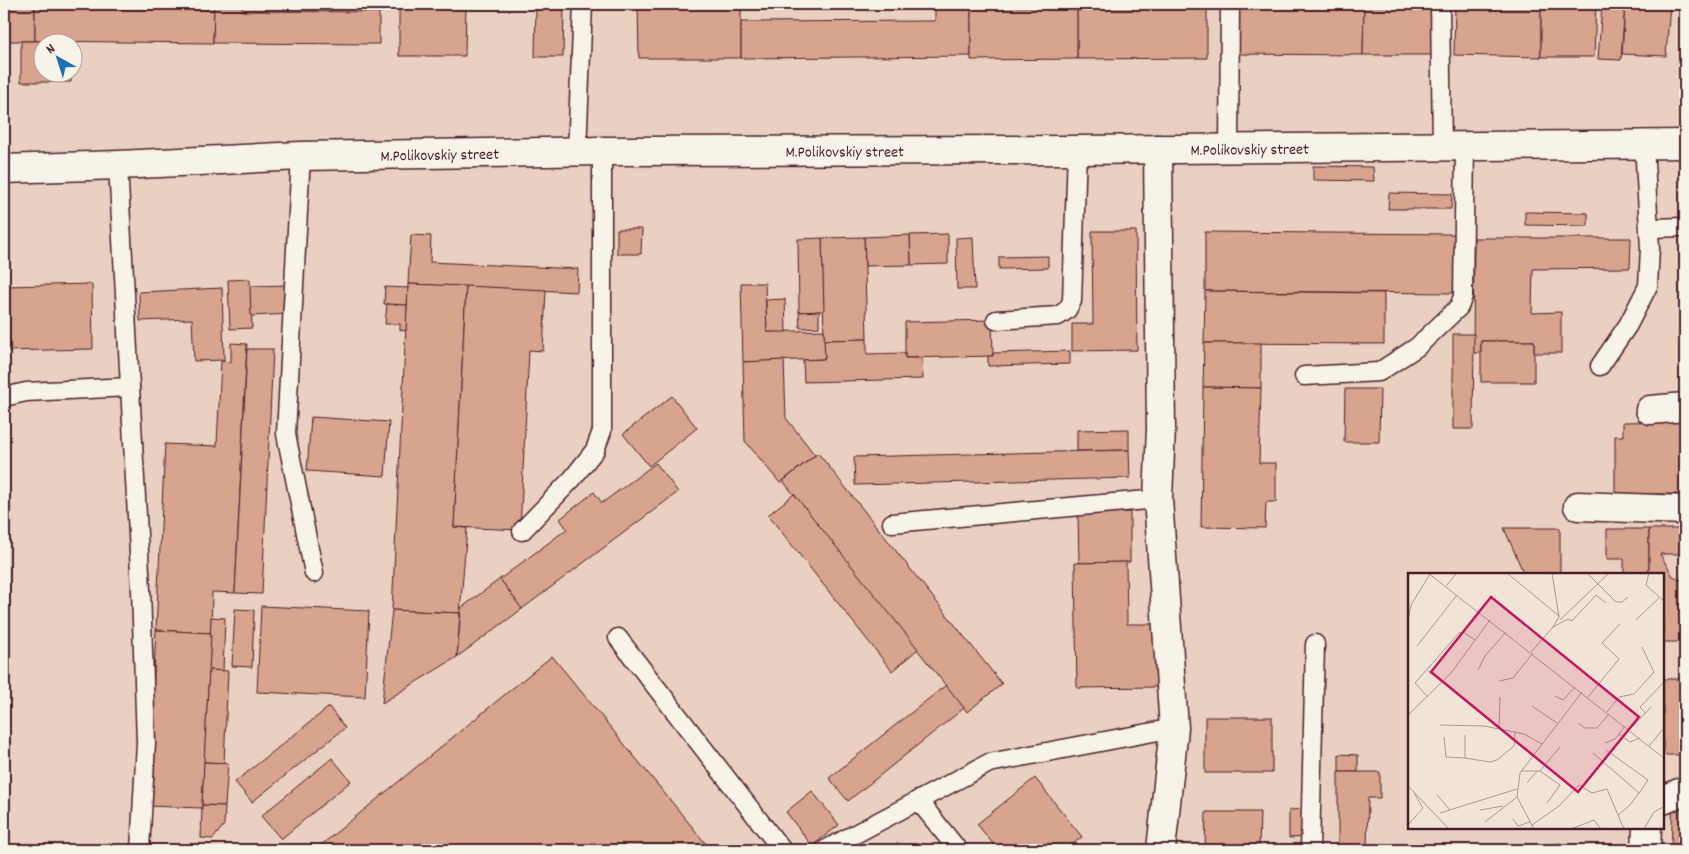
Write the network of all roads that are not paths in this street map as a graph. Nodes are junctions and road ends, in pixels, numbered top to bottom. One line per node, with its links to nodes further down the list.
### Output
1 (583, 4): 10 (lane)
2 (1230, 4): 7 (lane)
3 (1440, 4): 6 (lane)
4 (1644, 144): 5 (street, M.Polikovskiy street); 6 (street, M.Polikovskiy street); 15 (lane)
5 (1685, 144)
6 (1453, 146): 7 (street, M.Polikovskiy street); 18 (lane)
7 (1229, 147): 8 (street, M.Polikovskiy street)
8 (1158, 149): 9 (street, M.Polikovskiy street); 23 (street)
9 (1077, 150): 10 (street, M.Polikovskiy street); 16 (lane)
10 (589, 152): 11 (street, M.Polikovskiy street); 27 (lane)
11 (301, 156): 12 (street, M.Polikovskiy street); 28 (lane)
12 (118, 166): 13 (street, M.Polikovskiy street); 19 (lane)
13 (4, 169)
14 (1685, 227): 15 (lane)
15 (1649, 228): 17 (lane)
16 (996, 320)
17 (1600, 366)
18 (1304, 376)
19 (130, 387): 20 (lane); 36 (lane)
20 (4, 397)
21 (1685, 407): 22 (street)
22 (1650, 410)
23 (1158, 499): 26 (lane); 31 (street)
24 (1578, 506): 25 (street)
25 (1685, 510)
26 (892, 523)
27 (522, 531)
28 (314, 573)
29 (618, 638): 37 (lane)
30 (1315, 644): 41 (lane)
31 (1174, 728): 34 (lane); 40 (street)
32 (1685, 792): 33 (street)
33 (1664, 799)
34 (918, 800): 38 (lane); 39 (lane)
35 (1647, 829): 42 (street)
36 (140, 850)
37 (782, 850)
38 (825, 850)
39 (958, 850)
40 (1161, 850)
41 (1310, 850)
42 (1646, 850)

